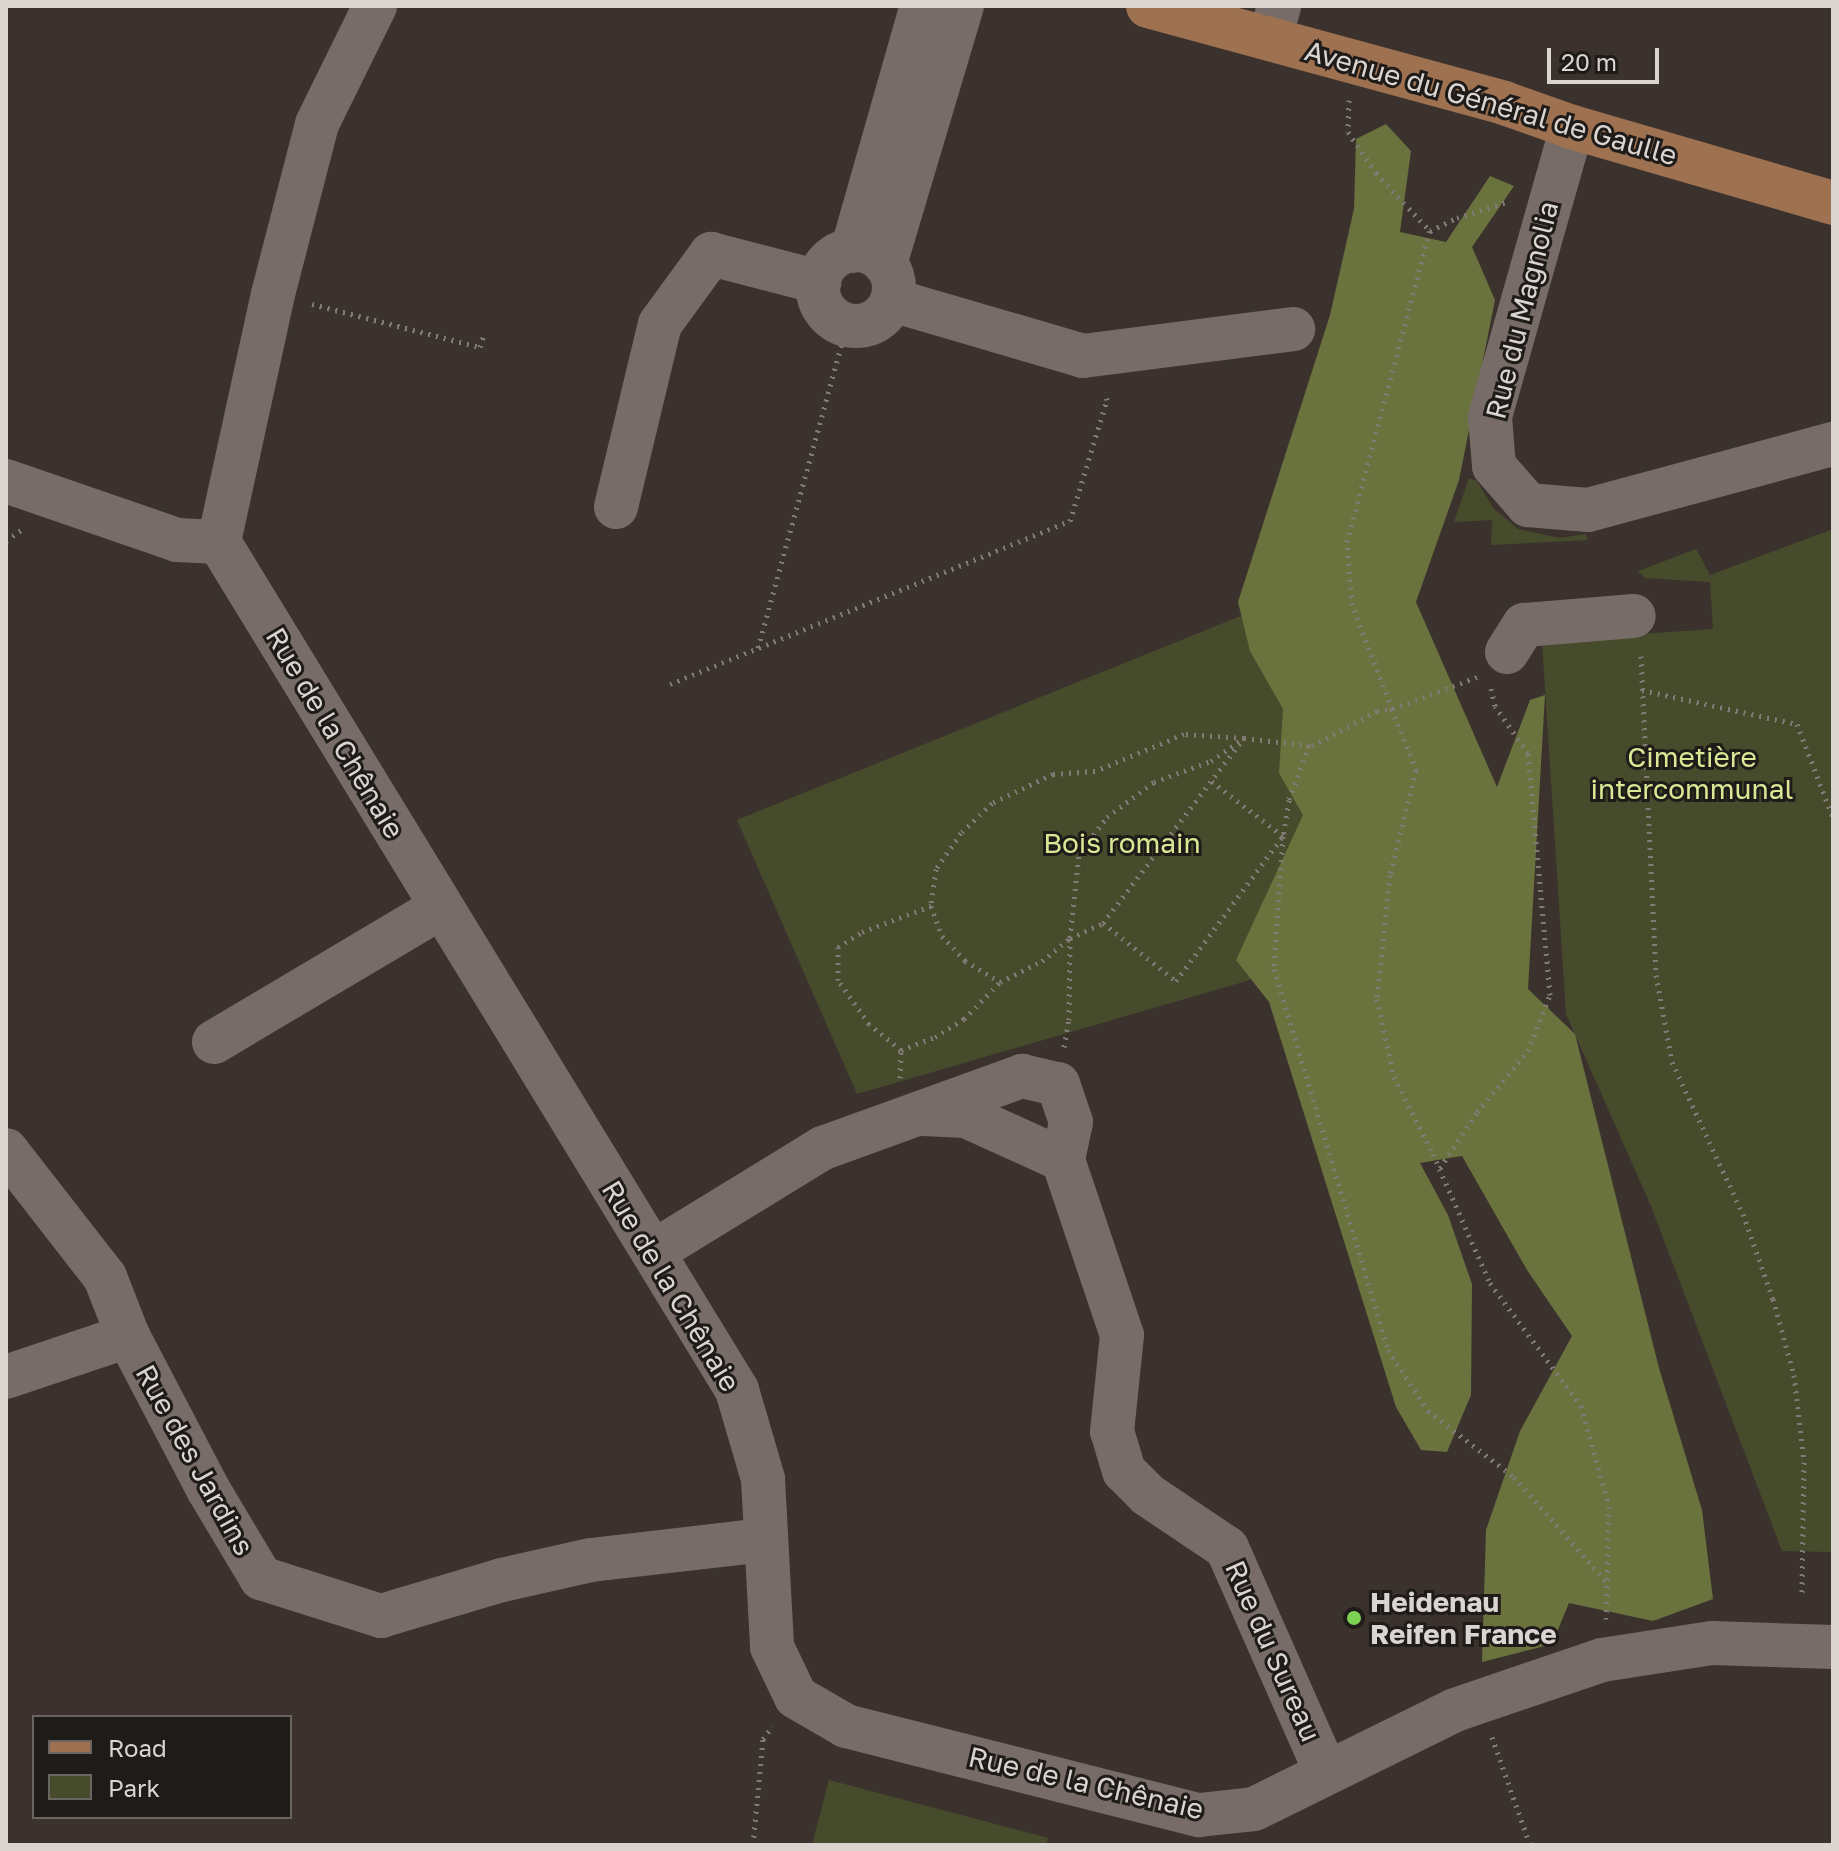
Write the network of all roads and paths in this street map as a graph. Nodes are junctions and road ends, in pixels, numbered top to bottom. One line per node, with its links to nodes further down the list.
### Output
1 (375, 6): 13 (street)
2 (922, 6): 11 (street)
3 (962, 6): 11 (street)
4 (1148, 6): 5 (main road, Avenue du Général de Gaulle)
5 (1274, 22): 6 (main road, Avenue du Général de Gaulle)
6 (1349, 59): 7 (main road, Avenue du Général de Gaulle); 10 (path)
7 (1572, 127): 8 (street, Rue du Magnolia); 9 (main road, Avenue du Général de Gaulle)
8 (1552, 188): 10 (path); 18 (street, Rue du Magnolia)
9 (1833, 203)
10 (1430, 231): 27 (path)
11 (877, 271): 12 (street); 14 (street); 17 (street)
12 (819, 282): 14 (street); 20 (street)
13 (273, 294): 16 (path); 21 (street)
14 (847, 325): 23 (path)
15 (1293, 329): 17 (street)
16 (484, 335)
17 (1100, 354): 23 (path)
18 (1833, 444)
19 (6, 481): 21 (street)
20 (616, 507)
21 (219, 542): 34 (street, Rue de la Chênaie)
22 (1637, 632): 24 (street); 26 (path)
23 (758, 649): 25 (path)
24 (1498, 662): 27 (path); 44 (path)
25 (670, 684)
26 (1642, 690): 31 (path); 50 (path)
27 (1392, 709): 29 (path); 44 (path)
28 (1244, 738): 29 (path); 30 (path); 33 (path); 36 (path)
29 (1309, 745): 32 (path)
30 (1211, 781): 32 (path); 35 (path)
31 (1833, 818)
32 (1283, 836): 35 (path); 49 (path)
33 (931, 906): 37 (path); 39 (path)
34 (441, 907): 38 (street); 45 (street, Rue de la Chênaie)
35 (1103, 923): 36 (path)
36 (1070, 938): 37 (path); 40 (path)
37 (1000, 982): 39 (path)
38 (214, 1042)
39 (901, 1050): 41 (path)
40 (1058, 1084): 41 (street); 43 (street, Rue du Sureau)
41 (909, 1114): 43 (street); 45 (street)
42 (6, 1150): 46 (street, Rue des Jardins)
43 (1063, 1160): 55 (street, Rue du Sureau)
44 (1439, 1169): 49 (path)
45 (653, 1252): 48 (street, Rue de la Chênaie)
46 (128, 1336): 47 (street); 48 (street, Rue des Jardins)
47 (6, 1377)
48 (765, 1540): 53 (street, Rue de la Chênaie)
49 (1609, 1585): 52 (path)
50 (1802, 1593)
51 (1833, 1647): 52 (street, Rue de la Chênaie)
52 (1602, 1660): 54 (street, Rue de la Chênaie)
53 (796, 1697): 55 (street, Rue de la Chênaie); 56 (path)
54 (1480, 1703): 55 (street, Rue de la Chênaie); 57 (path)
55 (1326, 1772)
56 (753, 1845)
57 (1530, 1845)

